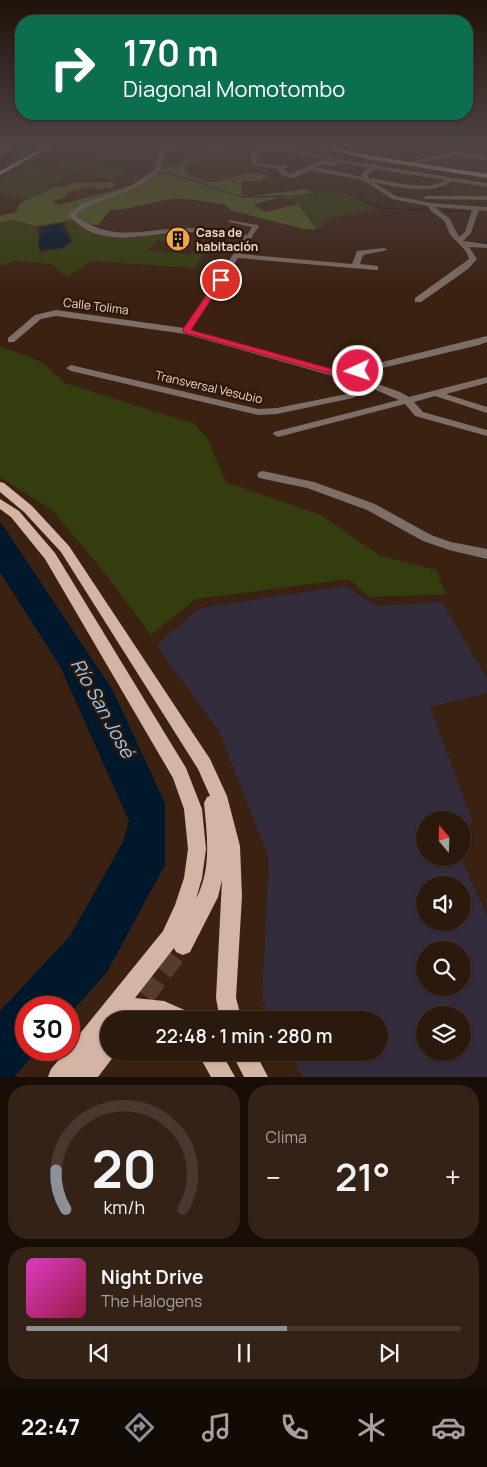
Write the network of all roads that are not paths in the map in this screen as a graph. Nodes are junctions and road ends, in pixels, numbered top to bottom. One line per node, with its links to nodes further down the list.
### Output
1 (118, 193): 9 (street)
2 (388, 193): 3 (street)
3 (394, 198): 4 (street); 5 (street)
4 (487, 198)
5 (431, 207): 6 (street); 10 (street)
6 (476, 209): 7 (street); 10 (street)
7 (487, 209)
8 (231, 221): 9 (street)
9 (249, 237): 13 (street)
10 (460, 243): 11 (street); 16 (street)
11 (487, 246)
12 (384, 250): 14 (street)
13 (237, 256): 14 (street); 17 (street)
14 (355, 267): 15 (street)
15 (375, 268)
16 (418, 300)
17 (186, 331): 19 (street, Calle Tolima); 21 (street, Calle Tolima)
18 (487, 339): 21 (street)
19 (11, 340)
20 (71, 368): 23 (street, Transversal Vesubio)
21 (342, 375): 23 (street, Calle Tolima)
22 (487, 380): 24 (street)
23 (368, 383): 25 (street, Calle Tolima)
24 (436, 394): 25 (street); 26 (street)
25 (408, 401): 27 (street, Calle Tolima); 28 (street)
26 (486, 408)
27 (487, 433)
28 (278, 434)
29 (263, 475): 32 (street)
30 (0, 486): 33 (main road)
31 (0, 502): 35 (main road)
32 (487, 554)
33 (204, 764): 34 (main road); 38 (main road)
34 (183, 945)
35 (112, 1011)
36 (119, 1011): 37 (main road)
37 (163, 1011)
38 (229, 1011)
39 (100, 1026): 43 (main road)
40 (100, 1057): 44 (main road)
41 (214, 1061): 45 (main road)
42 (247, 1061): 46 (main road)
43 (59, 1077)
44 (84, 1077)
45 (224, 1077)
46 (257, 1077)

